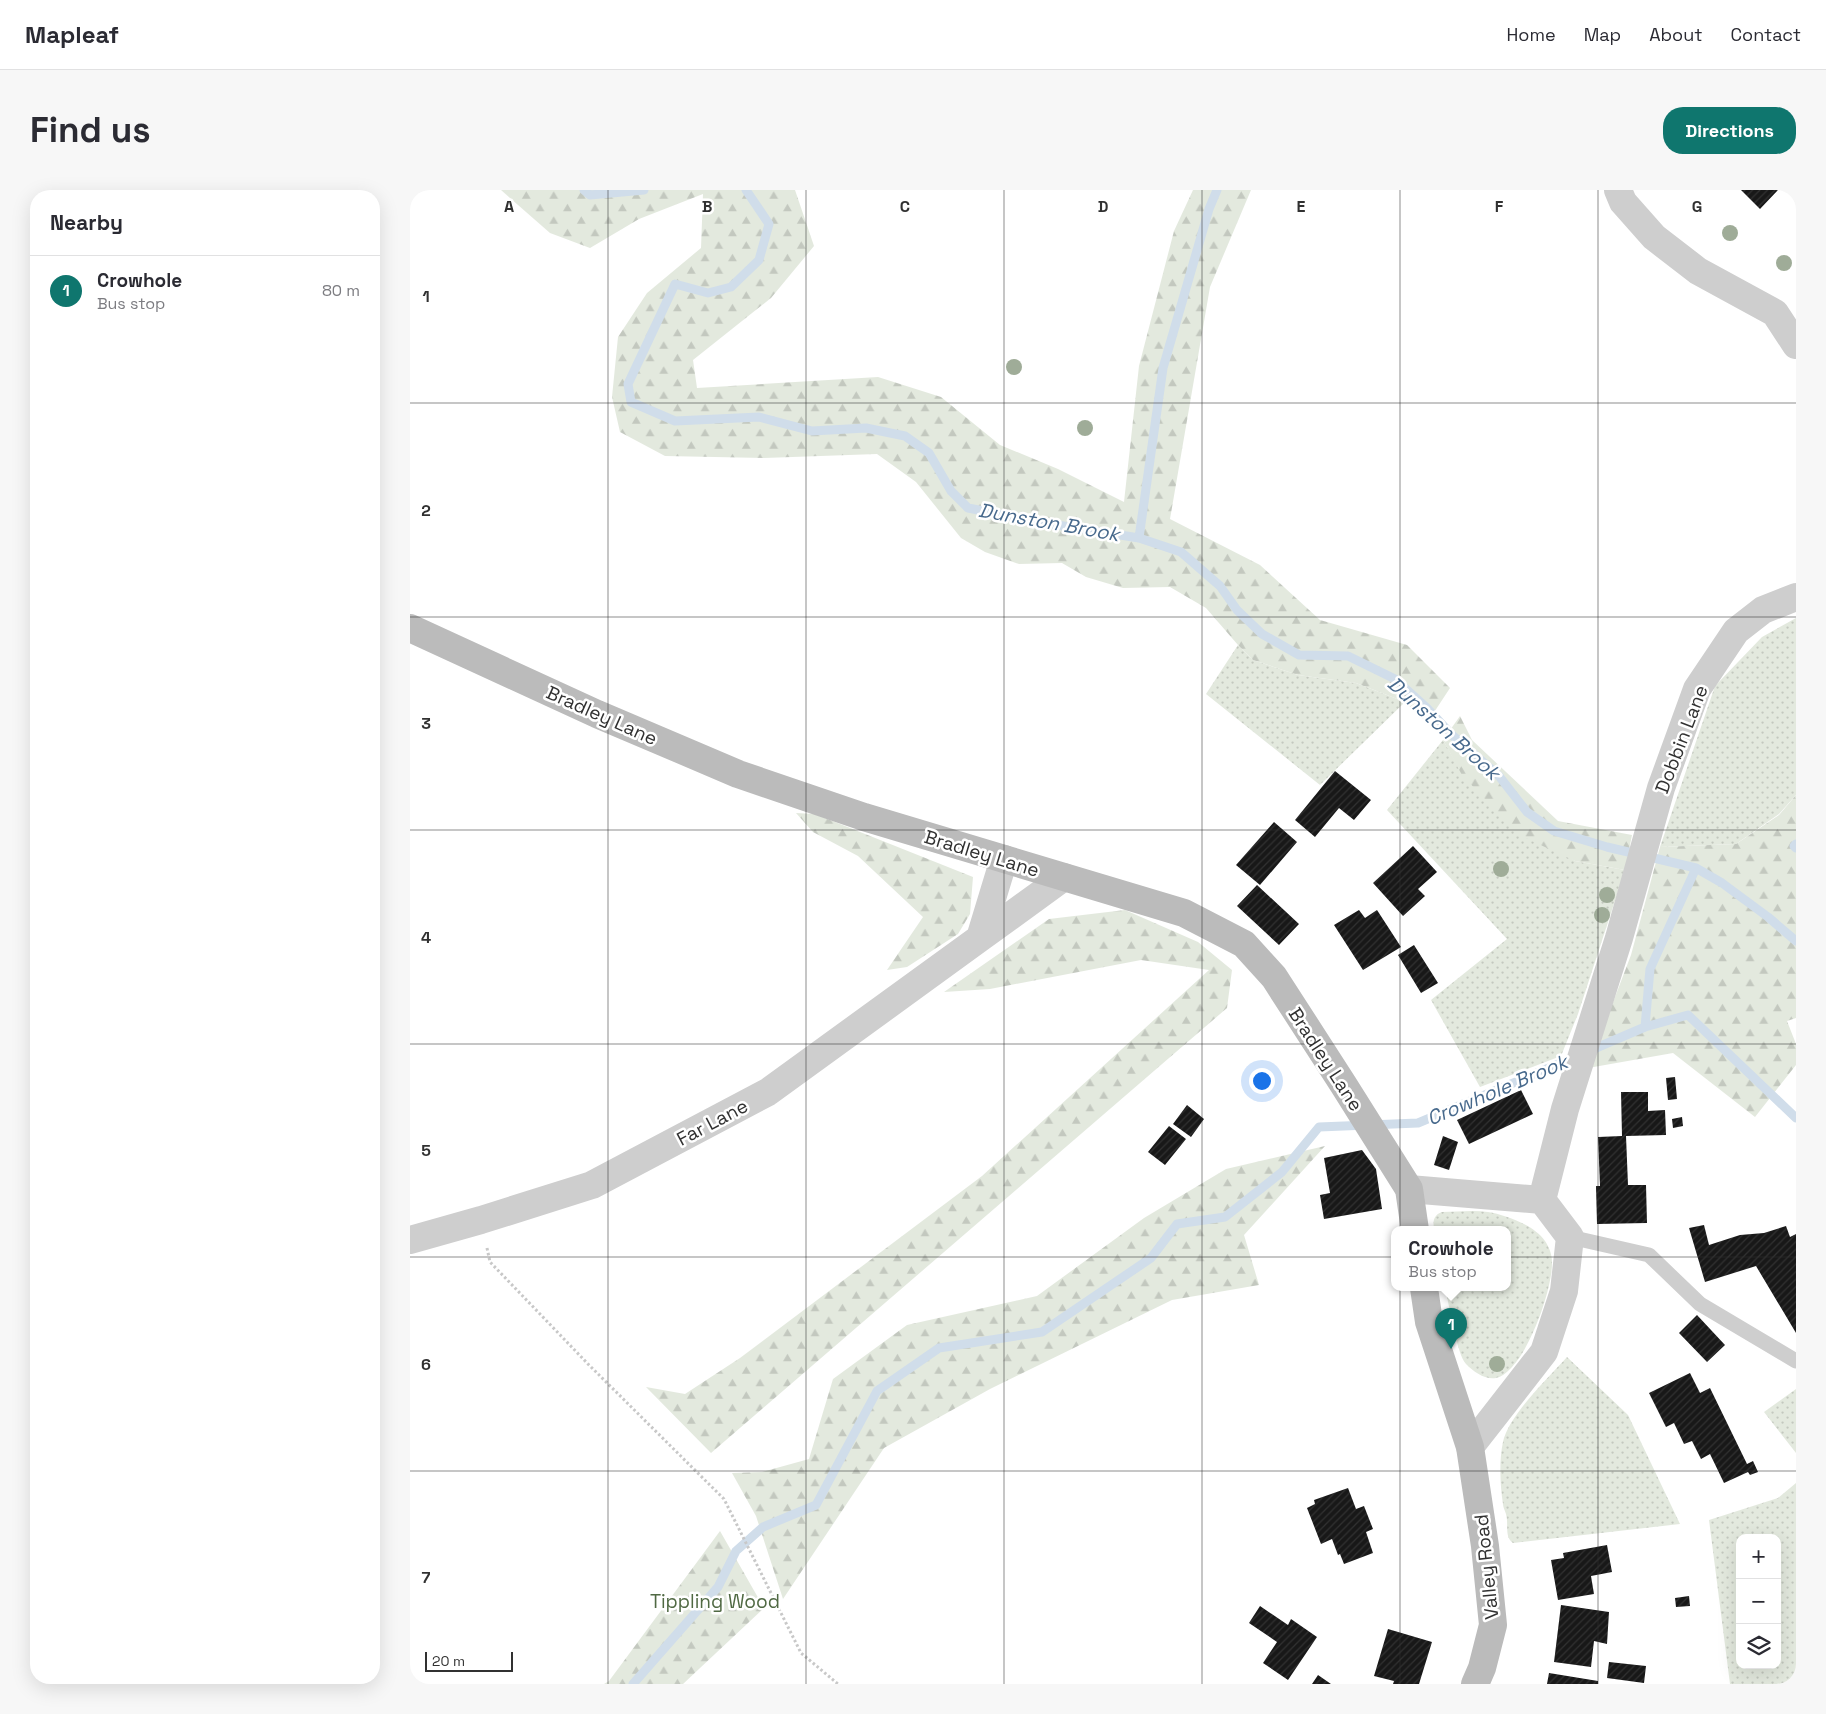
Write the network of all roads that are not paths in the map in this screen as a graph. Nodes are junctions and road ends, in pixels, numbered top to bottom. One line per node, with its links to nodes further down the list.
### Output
1 (1618, 190): 2 (street)
2 (1796, 345)
3 (1796, 597): 9 (street, Dobbin Lane)
4 (410, 628): 5 (main road, Bradley Lane)
5 (1004, 859): 6 (main road, Bradley Lane); 7 (street)
6 (1064, 877): 7 (street, Far Lane); 8 (main road, Bradley Lane)
7 (980, 938): 12 (street, Far Lane)
8 (1409, 1189): 9 (street); 10 (main road, Bradley Lane)
9 (1542, 1200): 11 (street)
10 (1414, 1226)
11 (1570, 1237): 14 (lane); 15 (street)
12 (410, 1240)
13 (1424, 1291): 15 (main road)
14 (1796, 1361)
15 (1470, 1448): 16 (main road, Valley Road)
16 (1474, 1684)

